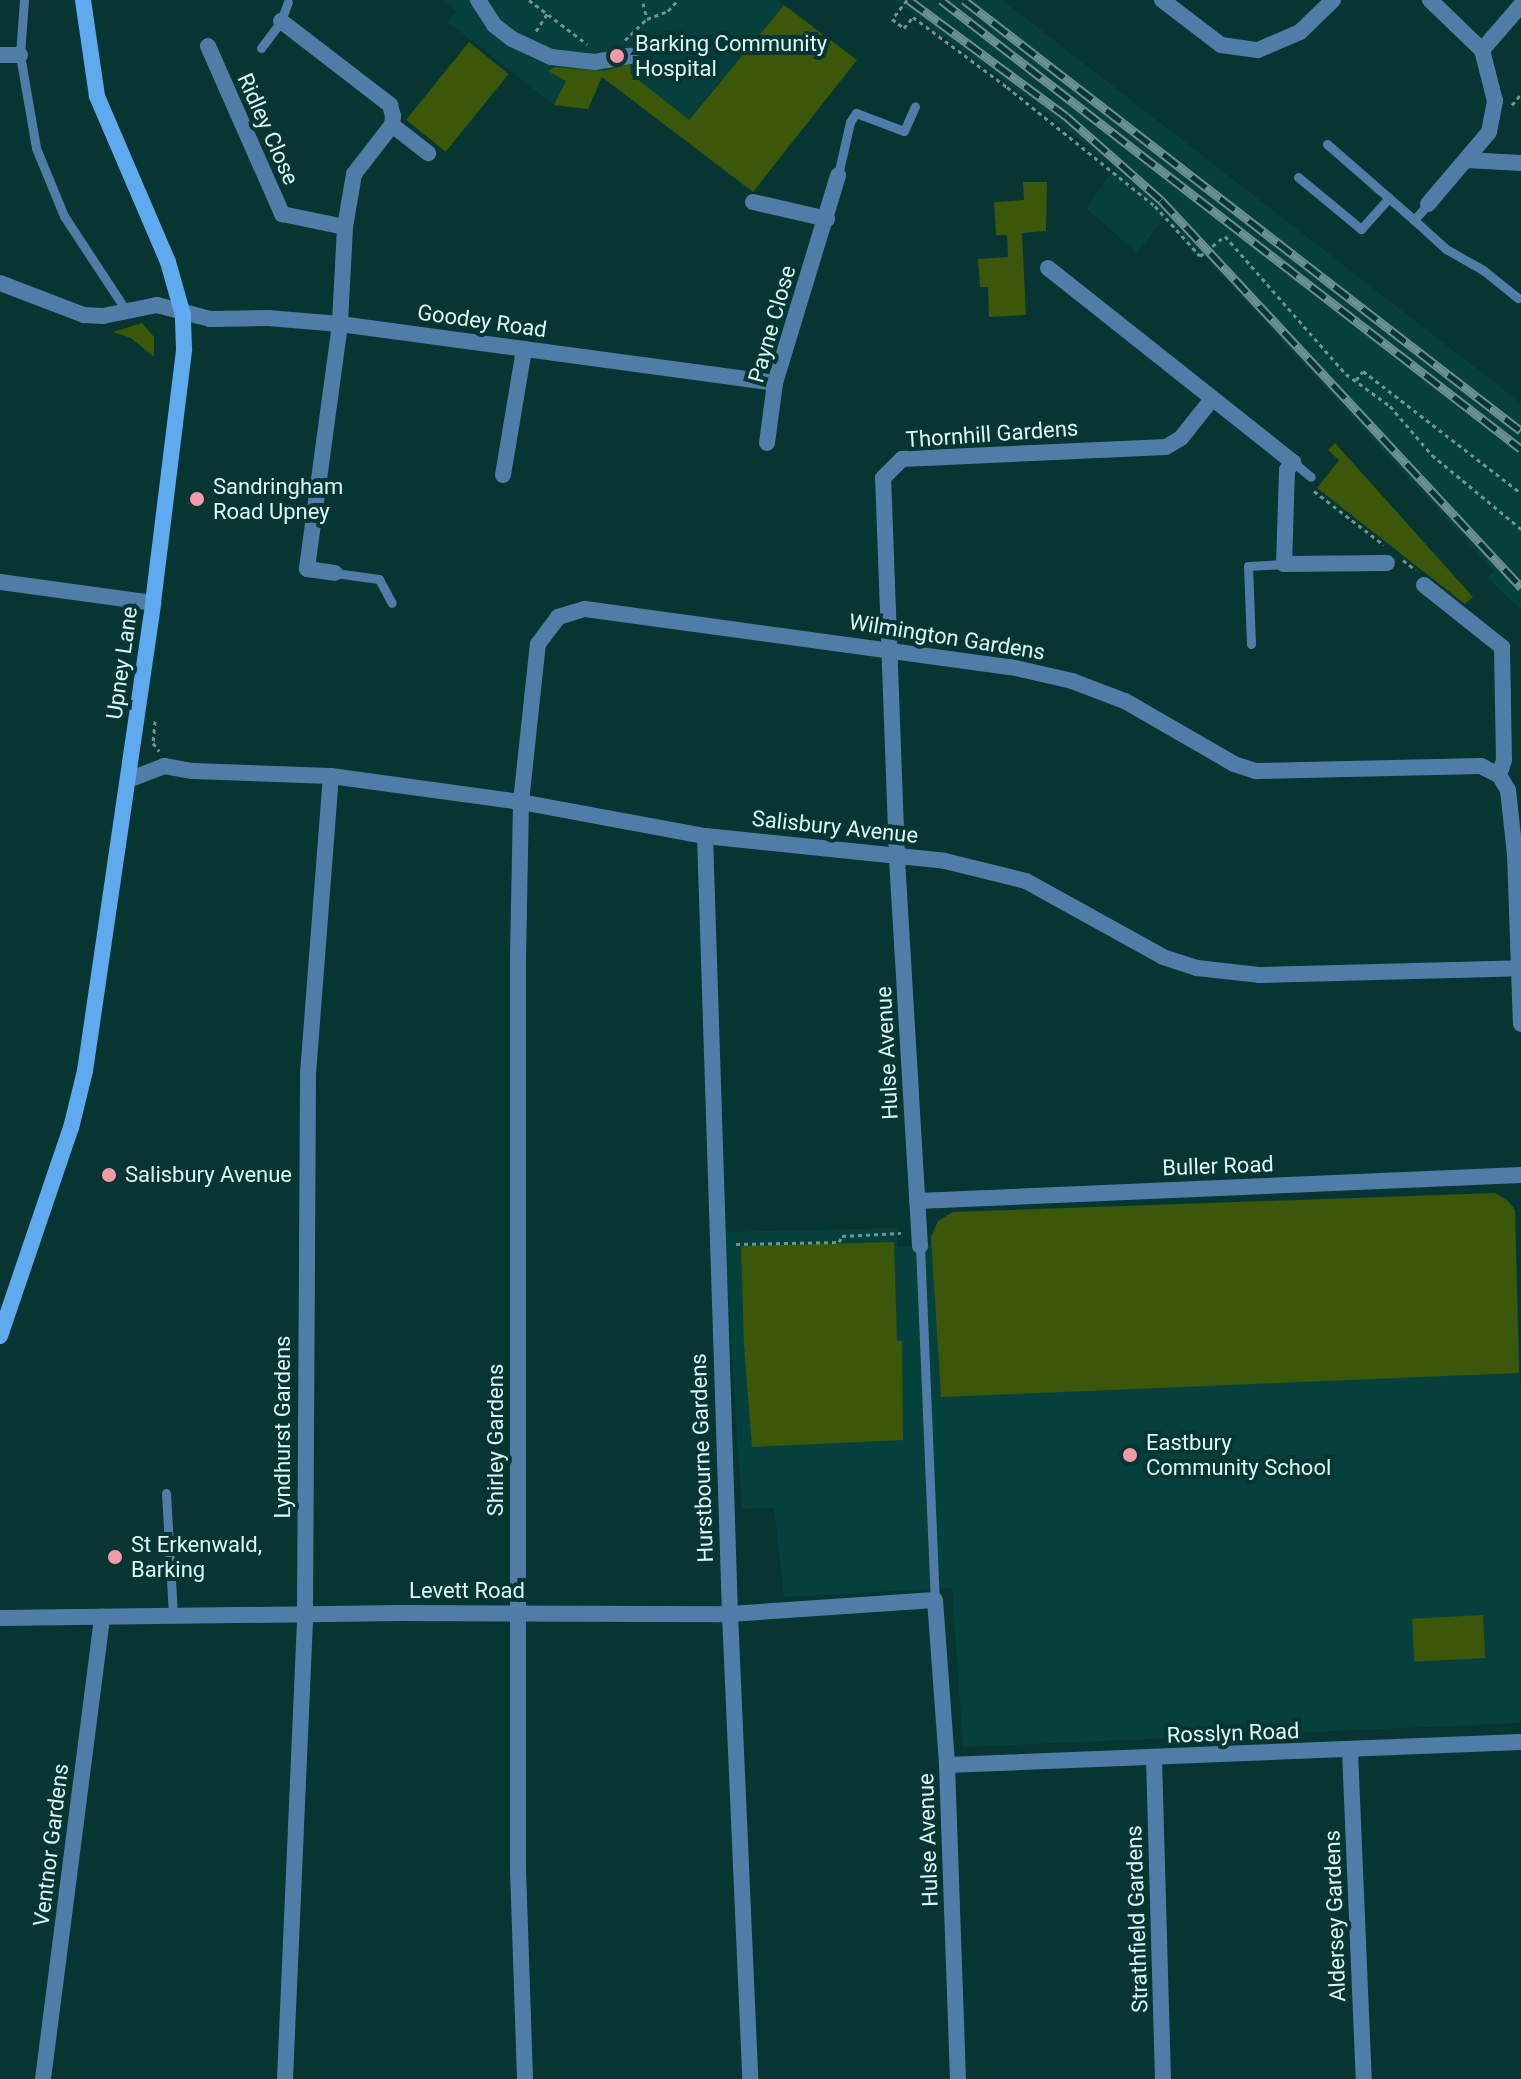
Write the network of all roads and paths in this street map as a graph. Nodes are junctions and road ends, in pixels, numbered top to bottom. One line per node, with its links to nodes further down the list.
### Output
1 (24, 0): 23 (lane)
2 (83, 0): 42 (street, Upney Lane)
3 (478, 0): 19 (street)
4 (529, 0): 13 (path)
5 (678, 0): 14 (path)
6 (907, 0): 45 (path)
7 (1162, 0): 8 (street)
8 (1333, 0)
9 (1430, 0): 21 (street)
10 (288, 2): 15 (lane)
11 (643, 3): 14 (path)
12 (1521, 5): 21 (street)
13 (548, 12): 16 (path); 19 (path)
14 (647, 19): 20 (path)
15 (281, 21): 18 (lane); 25 (street)
16 (589, 45)
17 (208, 46): 37 (street, Ridley Close)
18 (261, 48)
19 (526, 48): 20 (street)
20 (625, 49)
21 (1482, 50): 28 (street)
22 (0, 55): 23 (street)
23 (20, 55): 41 (lane)
24 (915, 106): 30 (lane)
25 (392, 125): 27 (street); 37 (street)
26 (1327, 144): 32 (lane)
27 (426, 156)
28 (1466, 160): 29 (street); 34 (street)
29 (1521, 163)
30 (838, 175): 35 (street, Payne Close)
31 (1298, 177): 32 (lane)
32 (1389, 198): 36 (lane)
33 (753, 202): 35 (street)
34 (1428, 204): 36 (lane)
35 (827, 219): 46 (street, Payne Close)
36 (1414, 220): 40 (lane)
37 (345, 227): 43 (street)
38 (1048, 268): 47 (street)
39 (0, 283): 41 (street, Goodey Road)
40 (1518, 298)
41 (127, 312): 42 (street, Goodey Road)
42 (183, 315): 43 (street, Goodey Road); 59 (street, Upney Lane)
43 (340, 324): 44 (street, Goodey Road); 56 (street)
44 (524, 349): 46 (street, Goodey Road); 50 (street)
45 (1355, 381): 52 (path); 53 (path)
46 (775, 383): 48 (street, Payne Close)
47 (1212, 399): 49 (street); 62 (street, Thornhill Gardens)
48 (767, 443)
49 (1293, 462): 51 (lane); 55 (street)
50 (503, 475)
51 (1311, 477)
52 (1521, 493)
53 (1521, 529)
54 (1387, 563): 55 (street); 58 (path)
55 (1284, 564): 61 (lane)
56 (335, 573): 60 (lane)
57 (0, 582): 59 (street)
58 (1424, 585): 65 (street)
59 (153, 603): 67 (street, Upney Lane)
60 (392, 603)
61 (1251, 644)
62 (887, 650): 65 (street, Wilmington Gardens); 68 (street, Wilmington Gardens); 70 (street, Thornhill Gardens)
63 (156, 716): 64 (path)
64 (158, 750)
65 (1499, 775): 71 (street)
66 (331, 776): 67 (street, Salisbury Avenue); 68 (street, Salisbury Avenue); 81 (street, Lyndhurst Gardens)
67 (128, 780): 77 (street, Upney Lane)
68 (521, 802): 69 (street, Salisbury Avenue); 80 (street, Shirley Gardens)
69 (705, 836): 70 (street, Salisbury Avenue); 76 (street, Hurstbourne Gardens)
70 (897, 857): 71 (street, Salisbury Avenue); 74 (street, Hulse Avenue)
71 (1519, 968): 72 (street)
72 (1521, 1024)
73 (1521, 1175): 74 (street, Buller Road)
74 (917, 1201): 75 (street, Hulse Avenue)
75 (919, 1239): 76 (path); 79 (lane)
76 (717, 1244): 82 (street, Hurstbourne Gardens)
77 (0, 1336)
78 (166, 1493): 83 (lane)
79 (935, 1600): 82 (street, Levett Road); 89 (street, Hulse Avenue)
80 (518, 1613): 81 (street, Levett Road); 82 (street, Levett Road); 92 (street, Shirley Gardens)
81 (305, 1614): 83 (street, Levett Road); 91 (street, Lyndhurst Gardens)
82 (730, 1614): 93 (street, Hurstbourne Gardens)
83 (173, 1616): 84 (street, Levett Road)
84 (102, 1617): 85 (street, Levett Road); 90 (street, Ventnor Gardens)
85 (0, 1618)
86 (1521, 1742): 87 (street, Rosslyn Road)
87 (1350, 1751): 88 (street, Rosslyn Road); 96 (street, Aldersey Gardens)
88 (1154, 1758): 89 (street, Rosslyn Road); 95 (street, Strathfield Gardens)
89 (947, 1765): 94 (street, Hulse Avenue)
90 (43, 2079)
91 (285, 2079)
92 (525, 2079)
93 (750, 2079)
94 (958, 2079)
95 (1163, 2079)
96 (1364, 2079)

